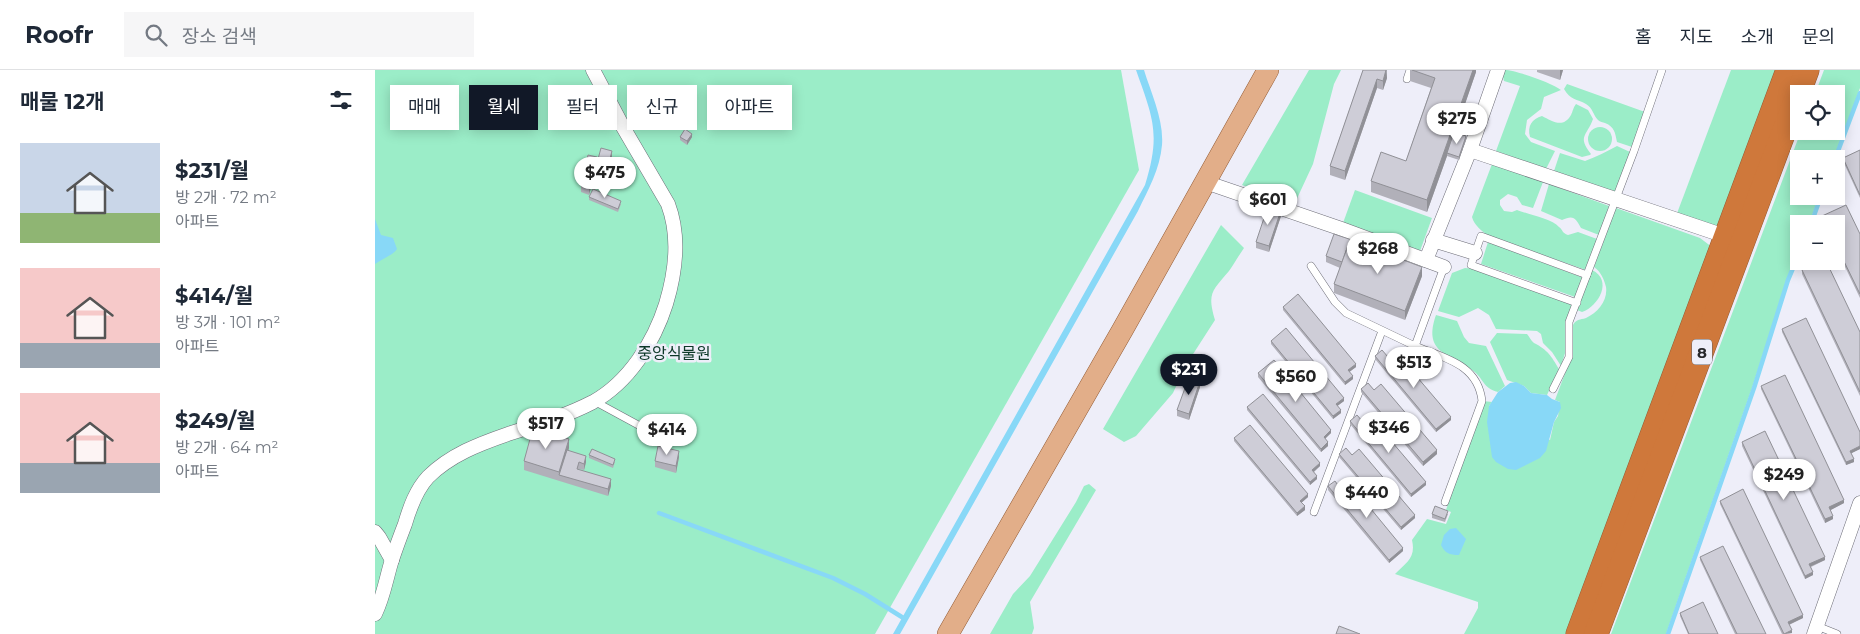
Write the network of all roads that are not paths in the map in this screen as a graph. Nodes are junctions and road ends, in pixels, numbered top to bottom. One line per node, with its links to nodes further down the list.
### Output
1 (593, 70): 23 (street)
2 (1268, 70): 10 (main road)
3 (1409, 70): 8 (lane)
4 (1498, 70): 9 (street)
5 (1662, 70): 11 (lane)
6 (1788, 70): 12 (highway, 8)
7 (1807, 70): 34 (highway, 8)
8 (1407, 79)
9 (1470, 150): 11 (street); 13 (street)
10 (1205, 182): 15 (street); 32 (main road)
11 (1615, 200): 12 (street); 18 (lane)
12 (1725, 236): 33 (highway, 8)
13 (1433, 240): 14 (street); 15 (street)
14 (1475, 253): 18 (lane); 19 (lane)
15 (1426, 260): 17 (street)
16 (1311, 266): 20 (lane)
17 (1444, 267): 21 (lane)
18 (1587, 275): 19 (lane)
19 (1577, 303): 22 (lane)
20 (1382, 331): 21 (lane); 27 (lane)
21 (1415, 346): 25 (lane)
22 (1553, 389)
23 (594, 401): 24 (lane); 29 (street)
24 (664, 439)
25 (1445, 502)
26 (1860, 503): 31 (street)
27 (1314, 512)
28 (375, 532): 29 (street)
29 (392, 560): 30 (street)
30 (375, 614)
31 (1815, 630): 35 (lane)
32 (948, 634)
33 (1578, 634)
34 (1596, 634)
35 (1837, 634)

